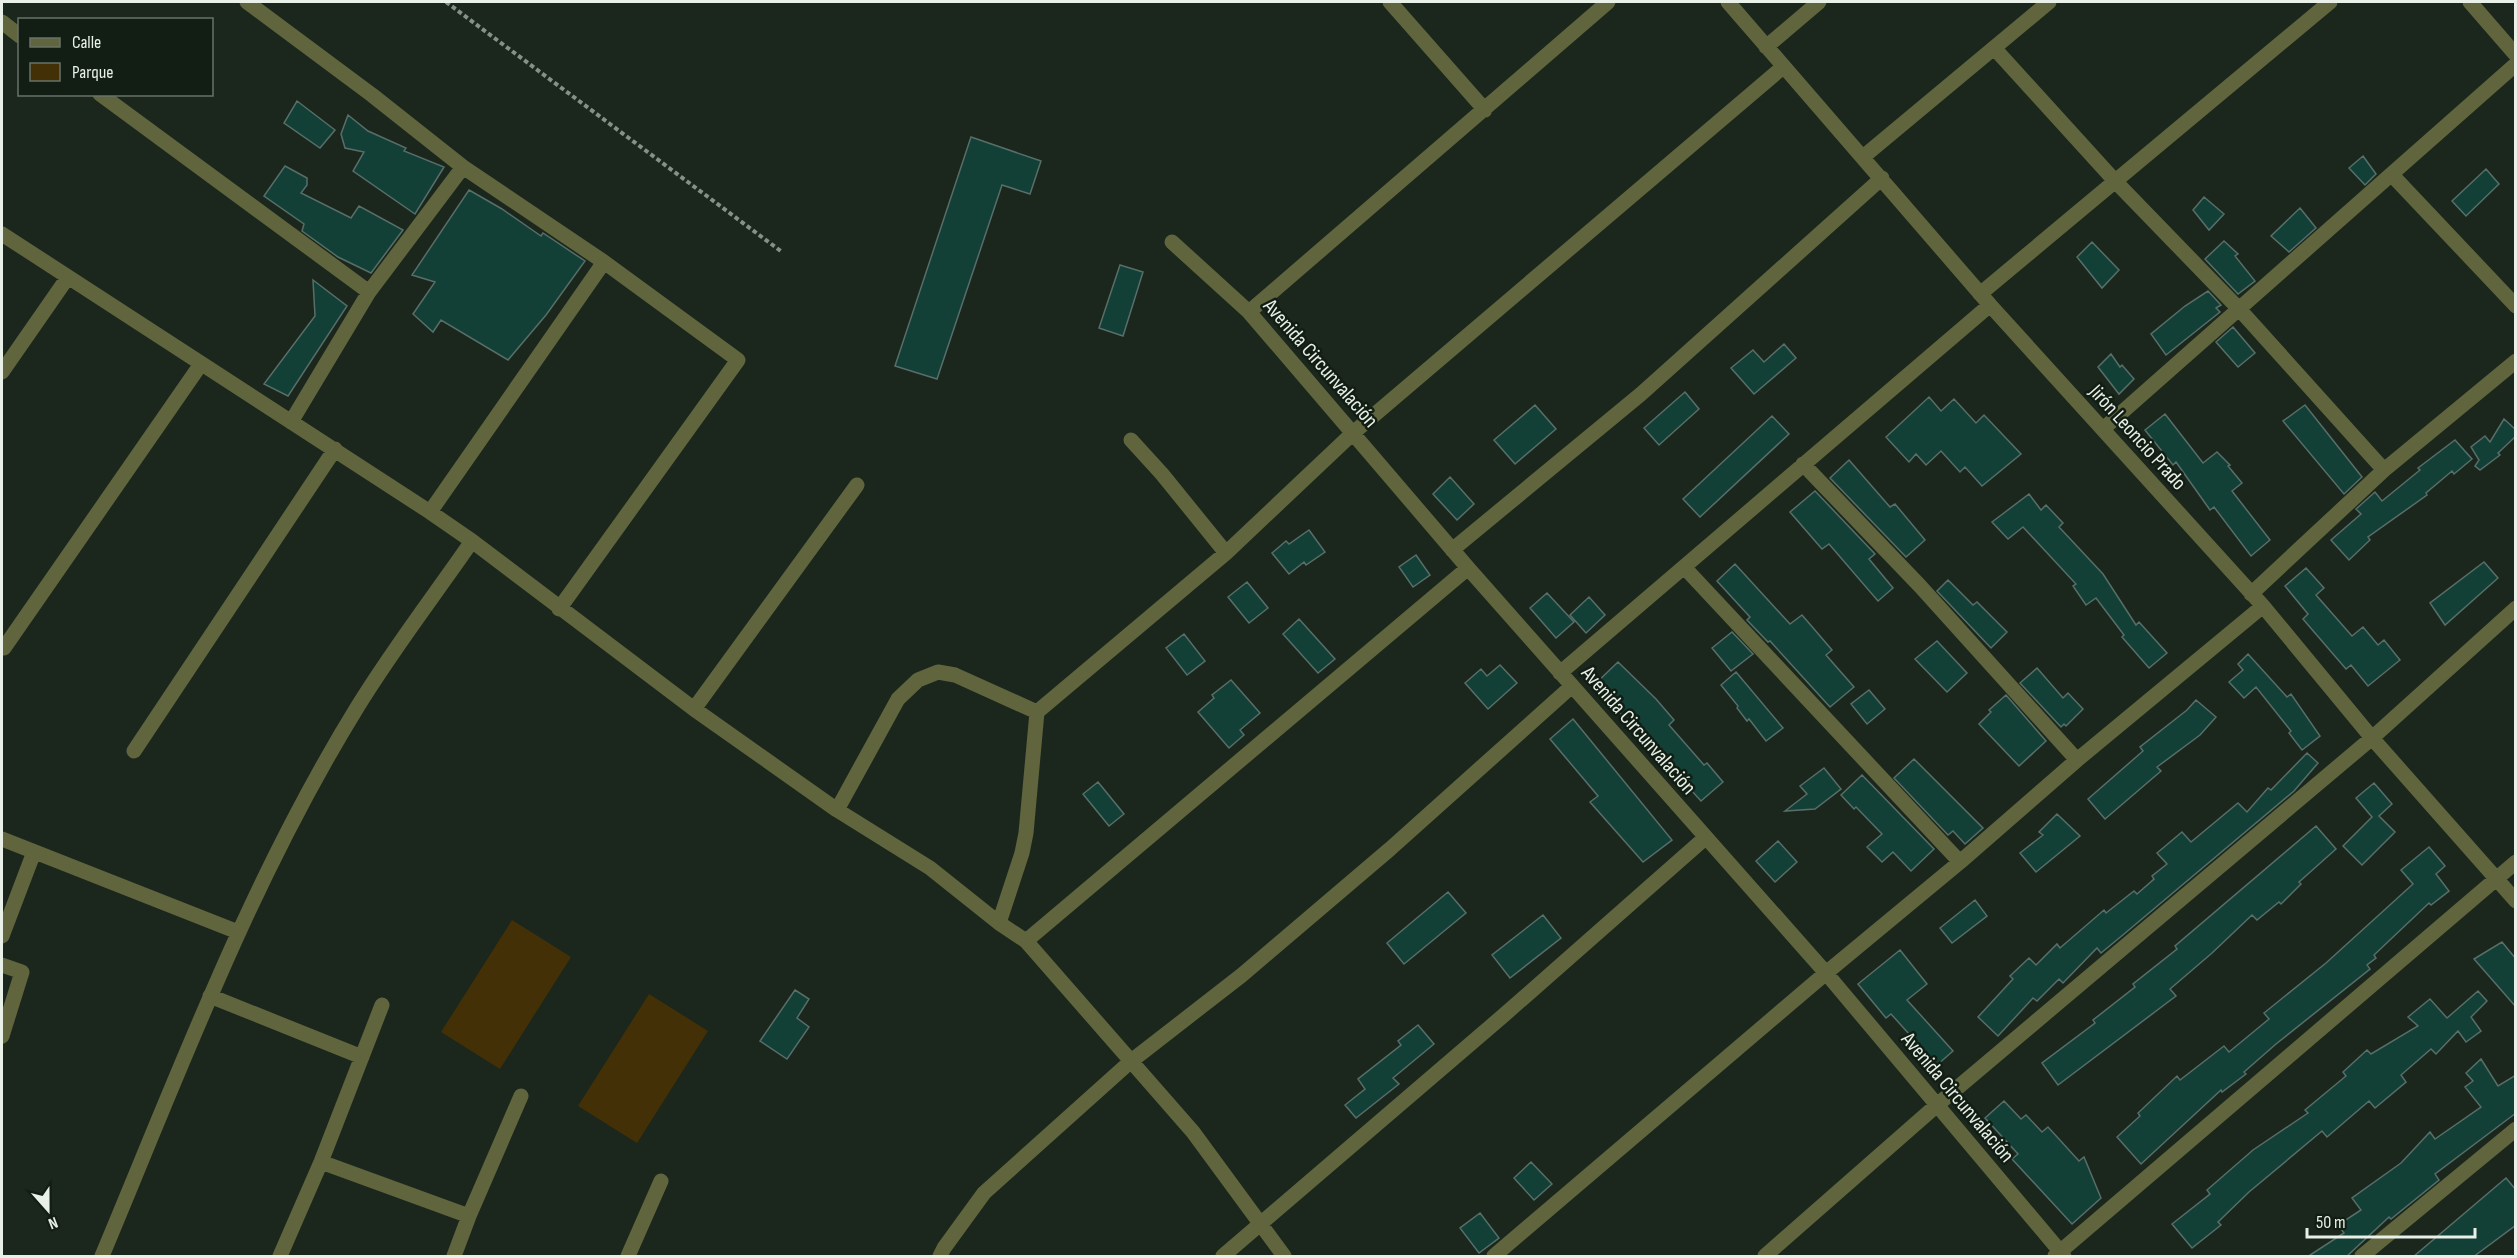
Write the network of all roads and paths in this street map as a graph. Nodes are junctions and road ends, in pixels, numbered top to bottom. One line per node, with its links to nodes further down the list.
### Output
1 (247, 2): 20 (street)
2 (446, 2): 26 (path)
3 (1390, 2): 18 (street)
4 (1608, 2): 18 (street)
5 (1728, 2): 12 (street, Jirón Leoncio Prado)
6 (1819, 2): 12 (street)
7 (2049, 2): 13 (street)
8 (2330, 2): 23 (street)
9 (2470, 2): 14 (street)
10 (2, 22): 11 (street)
11 (18, 34)
12 (1766, 47): 16 (street, Jirón Leoncio Prado)
13 (1995, 49): 19 (street); 23 (street)
14 (2516, 55)
15 (2516, 64): 21 (street)
16 (1783, 66): 19 (street, Jirón Leoncio Prado); 39 (street)
17 (103, 96): 29 (street)
18 (1485, 110): 33 (street)
19 (1863, 157): 22 (street, Jirón Leoncio Prado)
20 (463, 166): 27 (street); 29 (street)
21 (2392, 175): 31 (street); 32 (street)
22 (1882, 178): 30 (street, Jirón Leoncio Prado); 47 (street)
23 (2115, 181): 30 (street); 32 (street)
24 (2, 234): 28 (street)
25 (1172, 242): 33 (street, Avenida Circunvalación)
26 (782, 252)
27 (604, 262): 45 (street); 54 (street)
28 (68, 277): 35 (street); 36 (street)
29 (369, 292): 37 (street)
30 (1985, 299): 38 (street, Jirón Leoncio Prado); 42 (street)
31 (2516, 306)
32 (2240, 310): 38 (street); 43 (street)
33 (1249, 312): 39 (street, Avenida Circunvalación)
34 (2516, 361): 43 (street)
35 (201, 364): 37 (street); 55 (street)
36 (2, 372)
37 (291, 422): 41 (street)
38 (2103, 429): 51 (street, Jirón Leoncio Prado)
39 (1353, 433): 47 (street, Avenida Circunvalación); 48 (street)
40 (1131, 441): 48 (street)
41 (335, 449): 45 (street); 61 (street)
42 (1803, 464): 49 (street); 62 (street)
43 (2384, 470): 51 (street)
44 (857, 485): 58 (street)
45 (430, 512): 46 (street)
46 (472, 541): 54 (street); 72 (street)
47 (1452, 550): 50 (street, Avenida Circunvalación)
48 (1226, 553): 59 (street)
49 (1684, 567): 56 (street); 68 (street)
50 (1467, 568): 56 (street, Avenida Circunvalación); 74 (street)
51 (2251, 594): 52 (street, Jirón Leoncio Prado)
52 (2263, 606): 60 (street, Jirón Leoncio Prado); 62 (street)
53 (2516, 608): 60 (street)
54 (559, 609): 58 (street)
55 (2, 646)
56 (1560, 673): 57 (street, Avenida Circunvalación)
57 (1572, 686): 65 (street, Avenida Circunvalación); 81 (street)
58 (694, 709): 63 (street)
59 (1037, 712): 63 (street); 71 (street)
60 (2372, 738): 69 (street, Jirón Leoncio Prado); 83 (street)
61 (134, 751)
62 (2077, 760): 68 (street)
63 (837, 810): 71 (street)
64 (2, 838): 66 (street)
65 (1705, 838): 76 (street, Avenida Circunvalación); 88 (street)
66 (34, 852): 72 (street); 73 (street)
67 (2516, 861): 69 (street)
68 (1960, 862): 76 (street)
69 (2496, 878): 70 (street, Jirón Leoncio Prado); 89 (street)
70 (2516, 902)
71 (999, 923): 74 (street)
72 (238, 932): 77 (street)
73 (2, 936)
74 (1026, 941): 81 (street)
75 (2, 965): 79 (street)
76 (1826, 973): 83 (street, Avenida Circunvalación); 97 (street)
77 (210, 996): 80 (street); 90 (street)
78 (382, 1005): 80 (street)
79 (2, 1036)
80 (362, 1057): 85 (street)
81 (1130, 1062): 88 (street); 94 (street)
82 (521, 1096): 87 (street)
83 (1937, 1105): 89 (street, Avenida Circunvalación); 98 (street)
84 (2516, 1129): 99 (street)
85 (321, 1162): 87 (street); 91 (street)
86 (661, 1181): 93 (street)
87 (469, 1216): 92 (street)
88 (1260, 1223): 95 (street); 96 (street)
89 (2060, 1255)
90 (102, 1257)
91 (280, 1257)
92 (454, 1257)
93 (628, 1257)
94 (940, 1257)
95 (1223, 1257)
96 (1284, 1257)
97 (1494, 1257)
98 (1765, 1257)
99 (2362, 1257)

